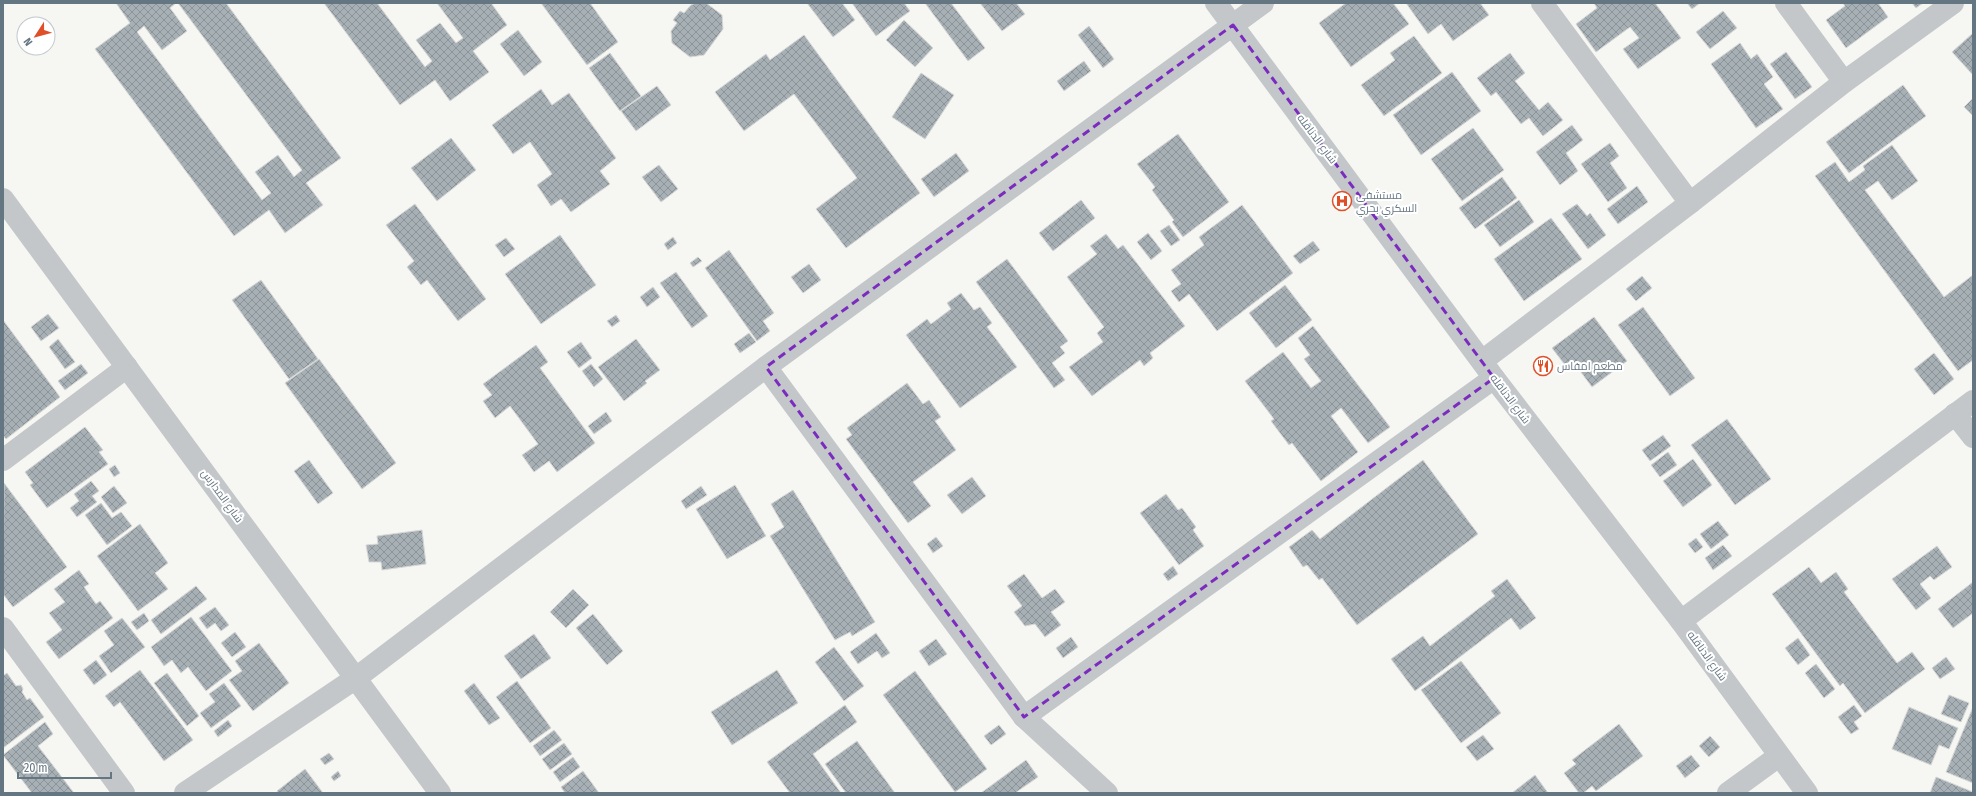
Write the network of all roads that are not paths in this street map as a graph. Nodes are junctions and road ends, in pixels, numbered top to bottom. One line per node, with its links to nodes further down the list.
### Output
1 (1216, 3): 6 (street, شارع الدناقله)
2 (1263, 3): 6 (street)
3 (1542, 3): 9 (street)
4 (1786, 3): 7 (street)
5 (1953, 3): 7 (street)
6 (1233, 25): 11 (street); 12 (street, شارع الدناقله)
7 (1844, 82): 9 (street)
8 (3, 199): 10 (street, شارع المدارس)
9 (1690, 203): 12 (street)
10 (127, 367): 16 (street); 19 (street, شارع المدارس)
11 (766, 367): 19 (street); 20 (street)
12 (1488, 369): 17 (street, شارع الدناقله); 20 (street)
13 (1973, 401): 14 (street)
14 (1955, 414): 15 (street); 17 (street)
15 (1973, 437)
16 (3, 460)
17 (1681, 621): 21 (street, شارع الدناقله)
18 (3, 628): 23 (street)
19 (356, 678): 24 (street); 25 (street, شارع المدارس)
20 (1024, 717): 26 (street)
21 (1779, 756): 22 (street); 28 (street, شارع الدناقله)
22 (1747, 787): 27 (street)
23 (124, 793)
24 (185, 793)
25 (440, 793)
26 (1107, 793)
27 (1728, 793)
28 (1807, 793)

